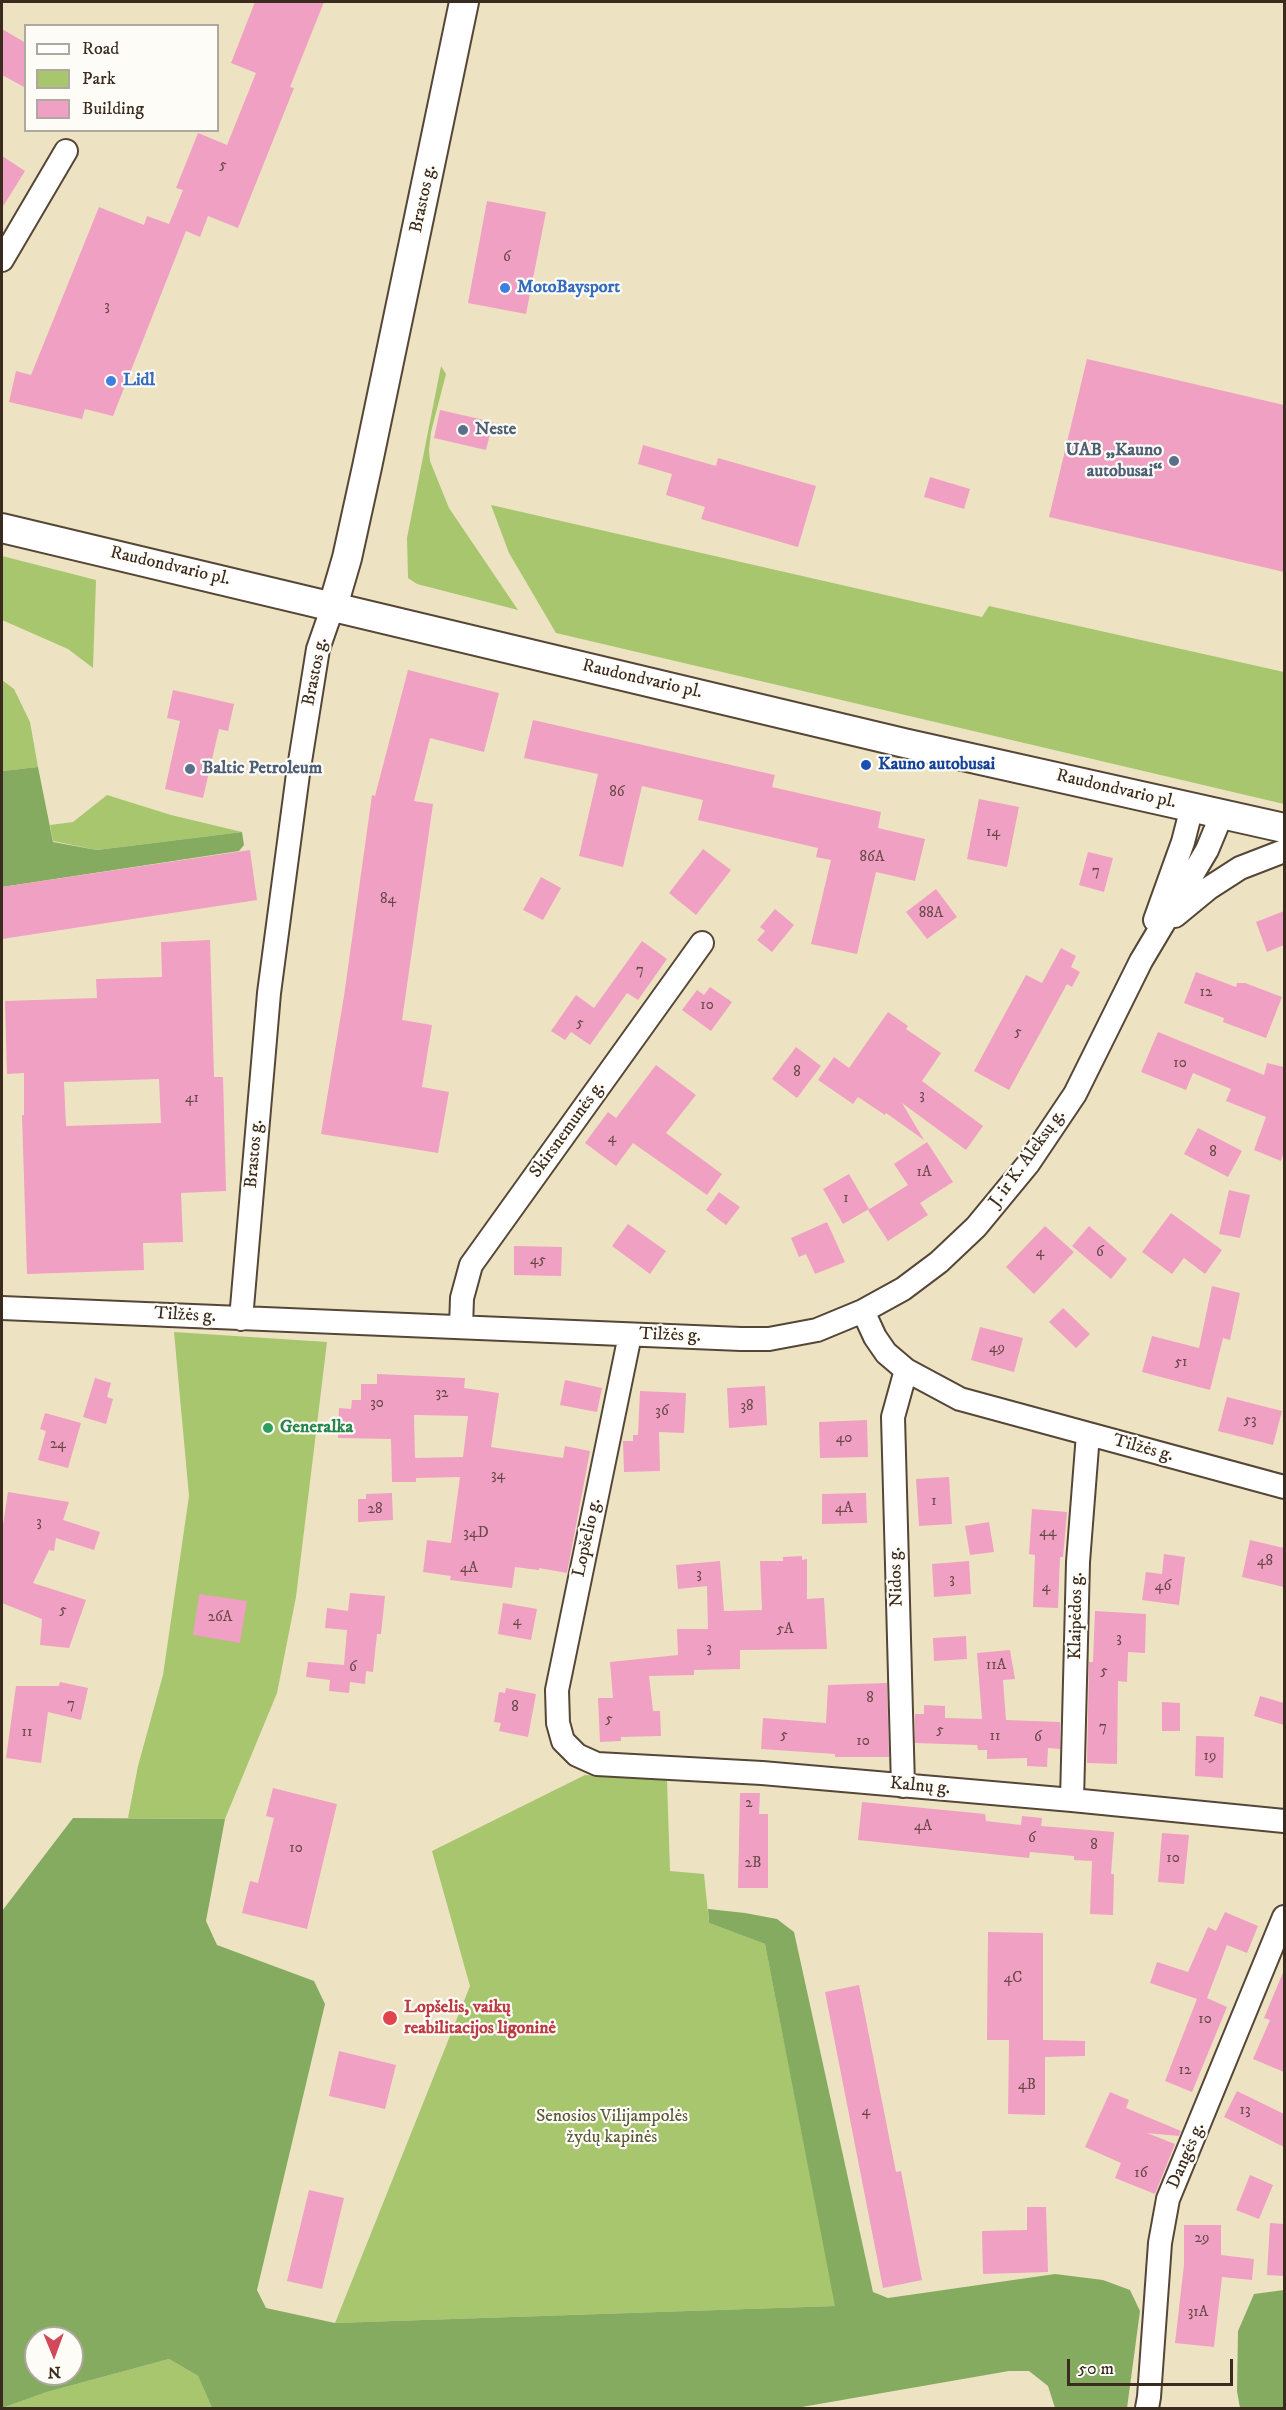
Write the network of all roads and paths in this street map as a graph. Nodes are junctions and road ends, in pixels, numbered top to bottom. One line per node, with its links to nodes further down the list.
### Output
1 (464, 2): 5 (main road, Brastos g.)
2 (66, 151): 3 (street)
3 (2, 260)
4 (2, 528): 5 (main road, Raudondvario pl.)
5 (333, 606): 6 (main road, Raudondvario pl.); 15 (street, Brastos g.)
6 (1192, 807): 7 (main road, Raudondvario pl.); 12 (street, J. ir K. Aleksų g.)
7 (1222, 814): 8 (main road, Raudondvario pl.); 10 (street, J. ir K. Aleksų g.)
8 (1284, 828)
9 (1284, 852): 10 (street, J. ir K. Aleksų g.)
10 (1164, 924): 12 (street, J. ir K. Aleksų g.)
11 (702, 943): 16 (street, Skirsnemunės g.)
12 (1141, 961): 14 (street, J. ir K. Aleksų g.)
13 (2, 1308): 15 (street, Tilžės g.)
14 (863, 1311): 17 (street, Tilžės g.); 18 (street, Tilžės g.)
15 (241, 1318): 16 (street, Tilžės g.)
16 (461, 1327): 17 (street, Tilžės g.)
17 (630, 1335): 21 (street, Lopšelio g.)
18 (906, 1370): 19 (street, Tilžės g.); 22 (street, Nidos g.)
19 (1088, 1434): 20 (street, Tilžės g.); 23 (street, Klaipėdos g.)
20 (1284, 1487)
21 (563, 1741): 22 (street, Kalnų g.)
22 (903, 1786): 23 (street, Kalnų g.)
23 (1072, 1800): 24 (street, Kalnų g.)
24 (1284, 1821)
25 (1284, 1917): 26 (street, Dangės g.)
26 (1147, 2409)

